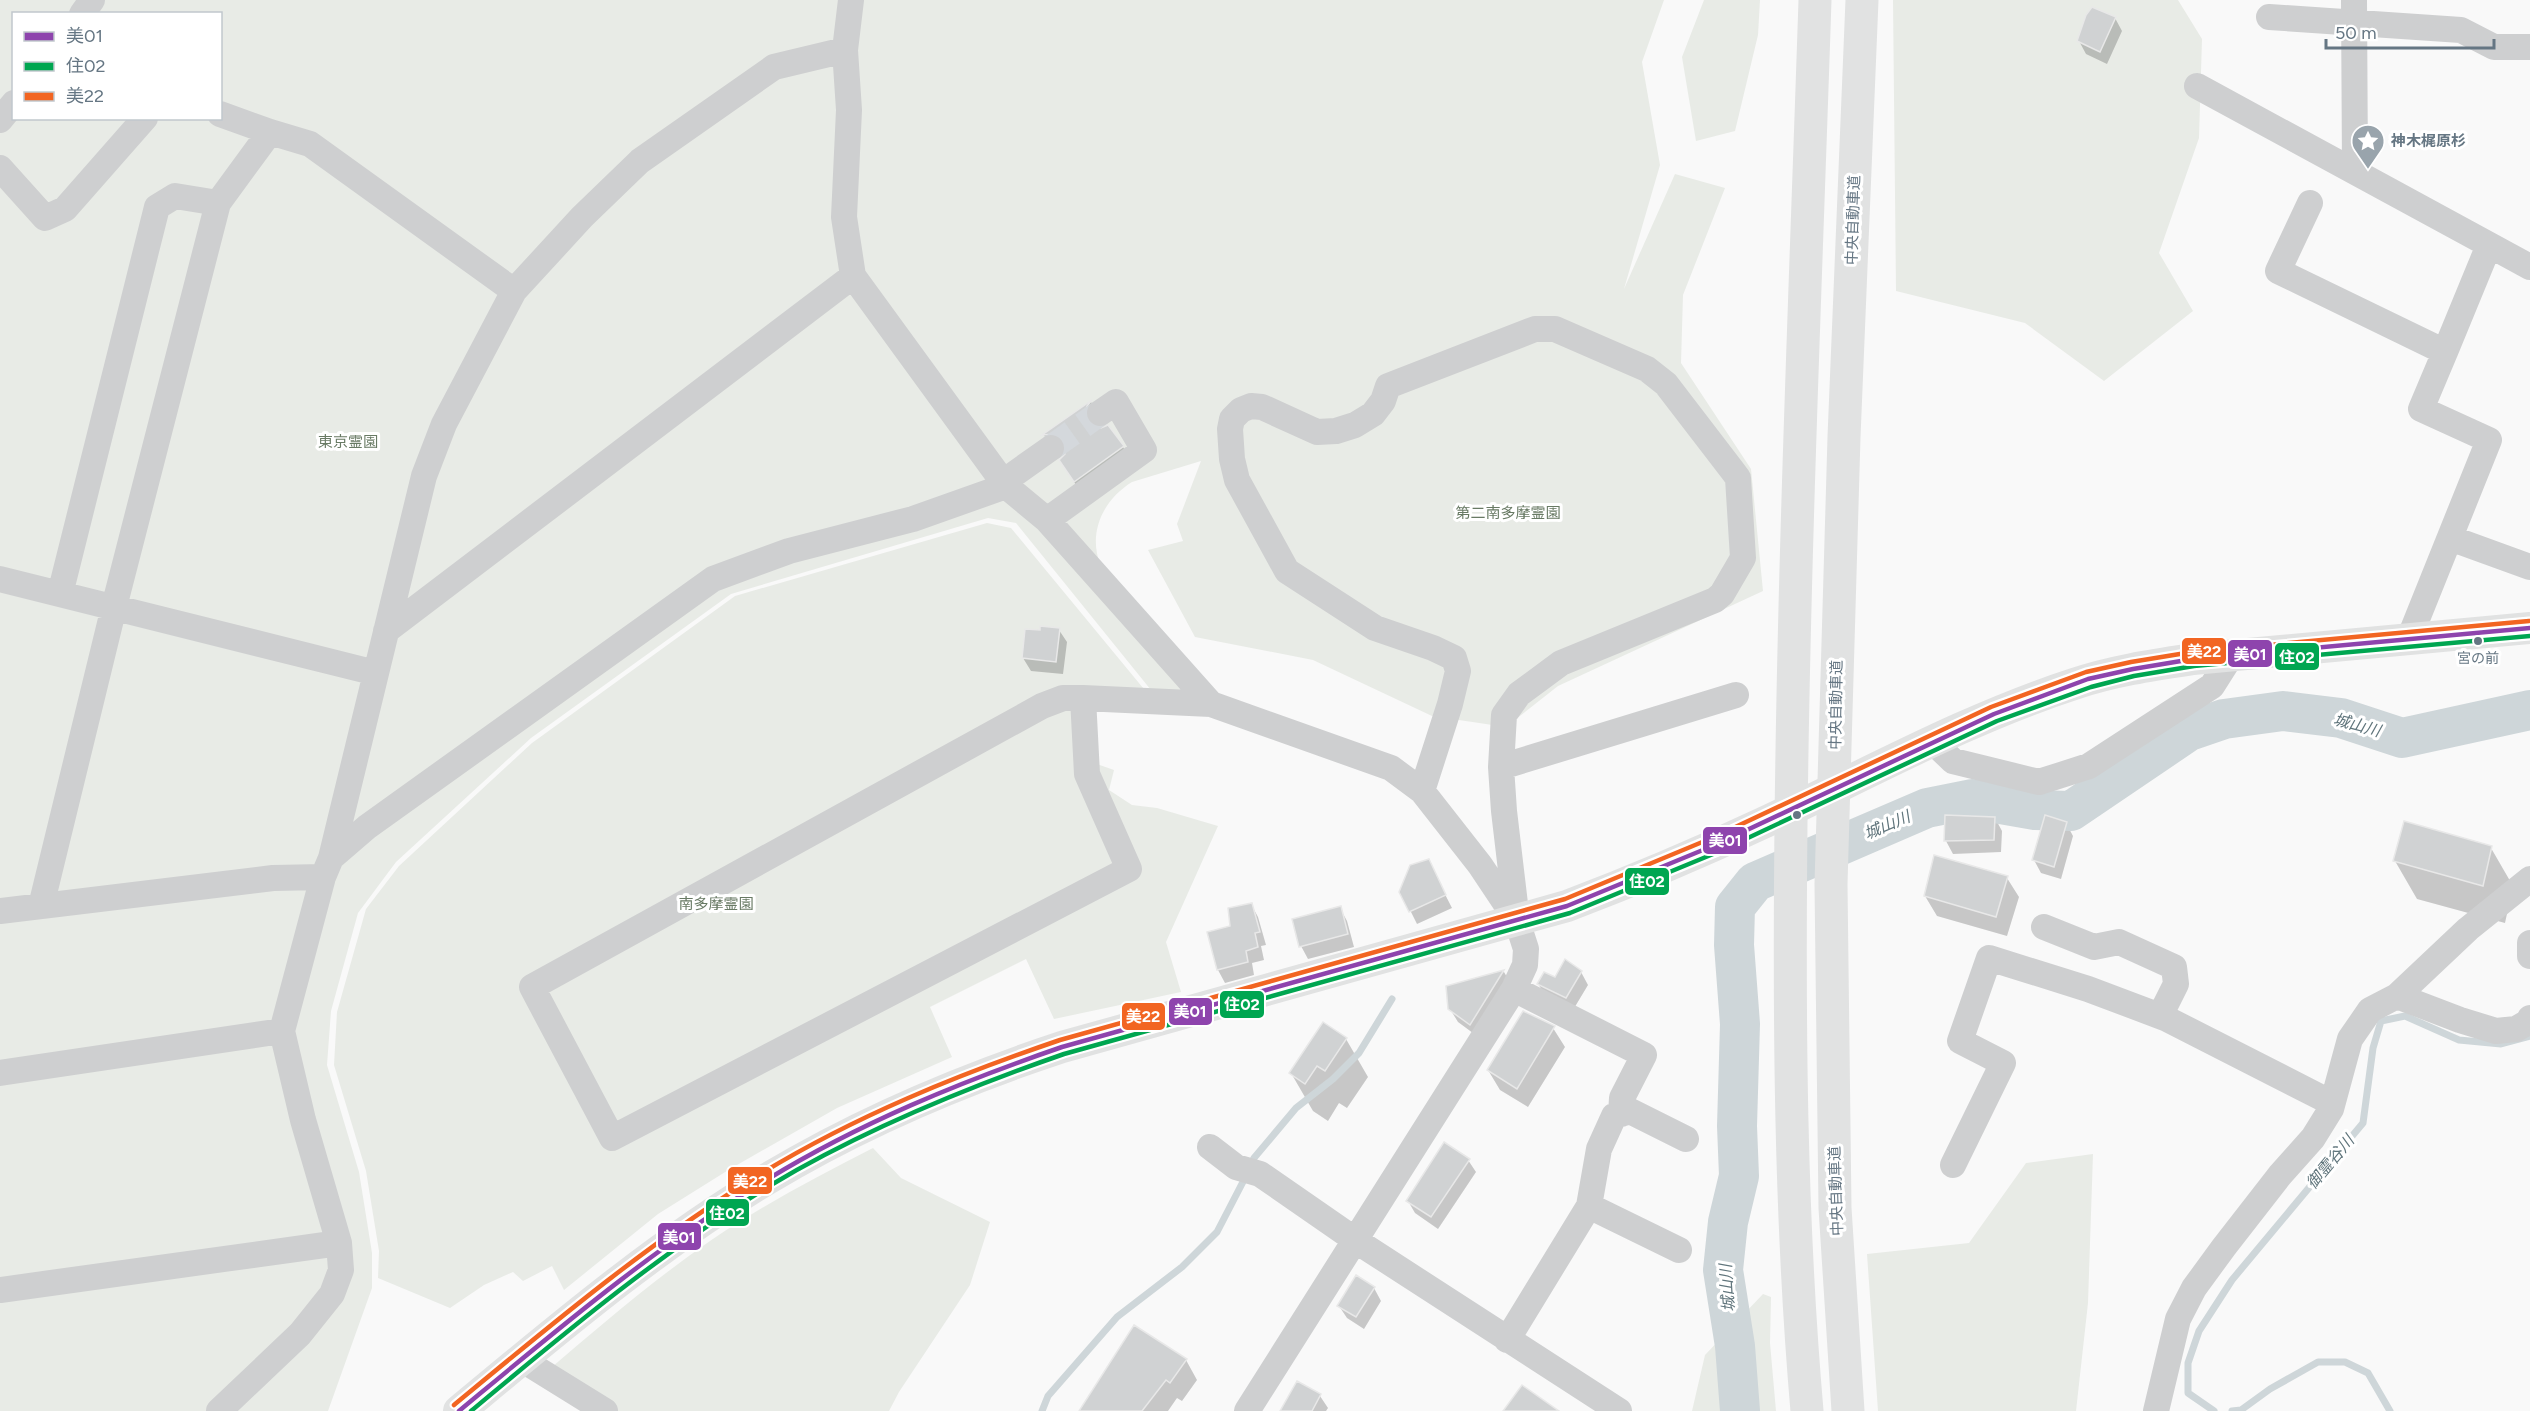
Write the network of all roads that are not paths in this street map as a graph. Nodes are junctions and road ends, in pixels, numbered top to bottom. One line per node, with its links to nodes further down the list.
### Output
1 (851, 0): 7 (street)
2 (1815, 0): 74 (highway)
3 (1863, 0): 75 (highway, 中央自動車道)
4 (2354, 10): 5 (street); 6 (street); 15 (street)
5 (2269, 17)
6 (2530, 47)
7 (845, 50): 20 (street); 21 (street)
8 (2197, 86): 15 (street)
9 (12, 105): 11 (street)
10 (222, 115): 13 (street)
11 (0, 120)
12 (143, 120): 14 (street)
13 (270, 132): 16 (street); 21 (street)
14 (0, 168)
15 (2355, 170): 18 (street)
16 (218, 203): 30 (street); 31 (street)
17 (2310, 203): 22 (street)
18 (2488, 245): 19 (street); 22 (street)
19 (2530, 267)
20 (854, 276): 25 (street); 33 (street)
21 (514, 291): 33 (street)
22 (2445, 352): 27 (street)
23 (1101, 413): 26 (street)
24 (1051, 448): 25 (street)
25 (1004, 484): 26 (street); 43 (street)
26 (1047, 520): 39 (street)
27 (2450, 538): 28 (street); 34 (street)
28 (2530, 567)
29 (0, 579): 30 (street)
30 (60, 594): 31 (street)
31 (114, 607): 36 (street); 45 (street)
32 (2530, 628): 34 (main road)
33 (386, 631): 36 (street)
34 (2409, 639): 35 (main road)
35 (2231, 656): 40 (main road); 40 (street)
36 (376, 673): 43 (street)
37 (1736, 695): 41 (street)
38 (1083, 698): 38 (street); 39 (street)
39 (1211, 704): 42 (street)
40 (1932, 741): 47 (main road)
41 (1501, 767): 42 (street); 47 (street)
42 (1422, 791): 47 (street)
43 (327, 868): 45 (street); 55 (street)
44 (2530, 879): 52 (street)
45 (41, 906): 46 (street)
46 (0, 911)
47 (1517, 921): 51 (street); 68 (main road)
48 (2044, 927): 53 (street)
49 (2530, 943): 50 (street)
50 (2530, 956)
51 (1514, 989): 58 (street); 63 (street)
52 (2397, 996): 54 (street); 57 (street)
53 (2160, 1016): 57 (street); 61 (street)
54 (2530, 1018)
55 (282, 1031): 56 (street); 64 (street)
56 (0, 1073)
57 (2333, 1101): 76 (street)
58 (1621, 1114): 59 (street); 62 (street)
59 (1686, 1139)
60 (1210, 1147): 63 (street)
61 (1953, 1165)
62 (1589, 1206): 65 (street); 67 (street)
63 (1355, 1240): 67 (street); 72 (street)
64 (339, 1243): 66 (street); 69 (street)
65 (1678, 1250)
66 (0, 1290)
67 (1507, 1340): 73 (street)
68 (521, 1359): 70 (main road); 71 (street)
69 (219, 1411)
70 (459, 1411)
71 (605, 1411)
72 (1247, 1411)
73 (1619, 1411)
74 (1807, 1411)
75 (1848, 1411)
76 (2156, 1411)

